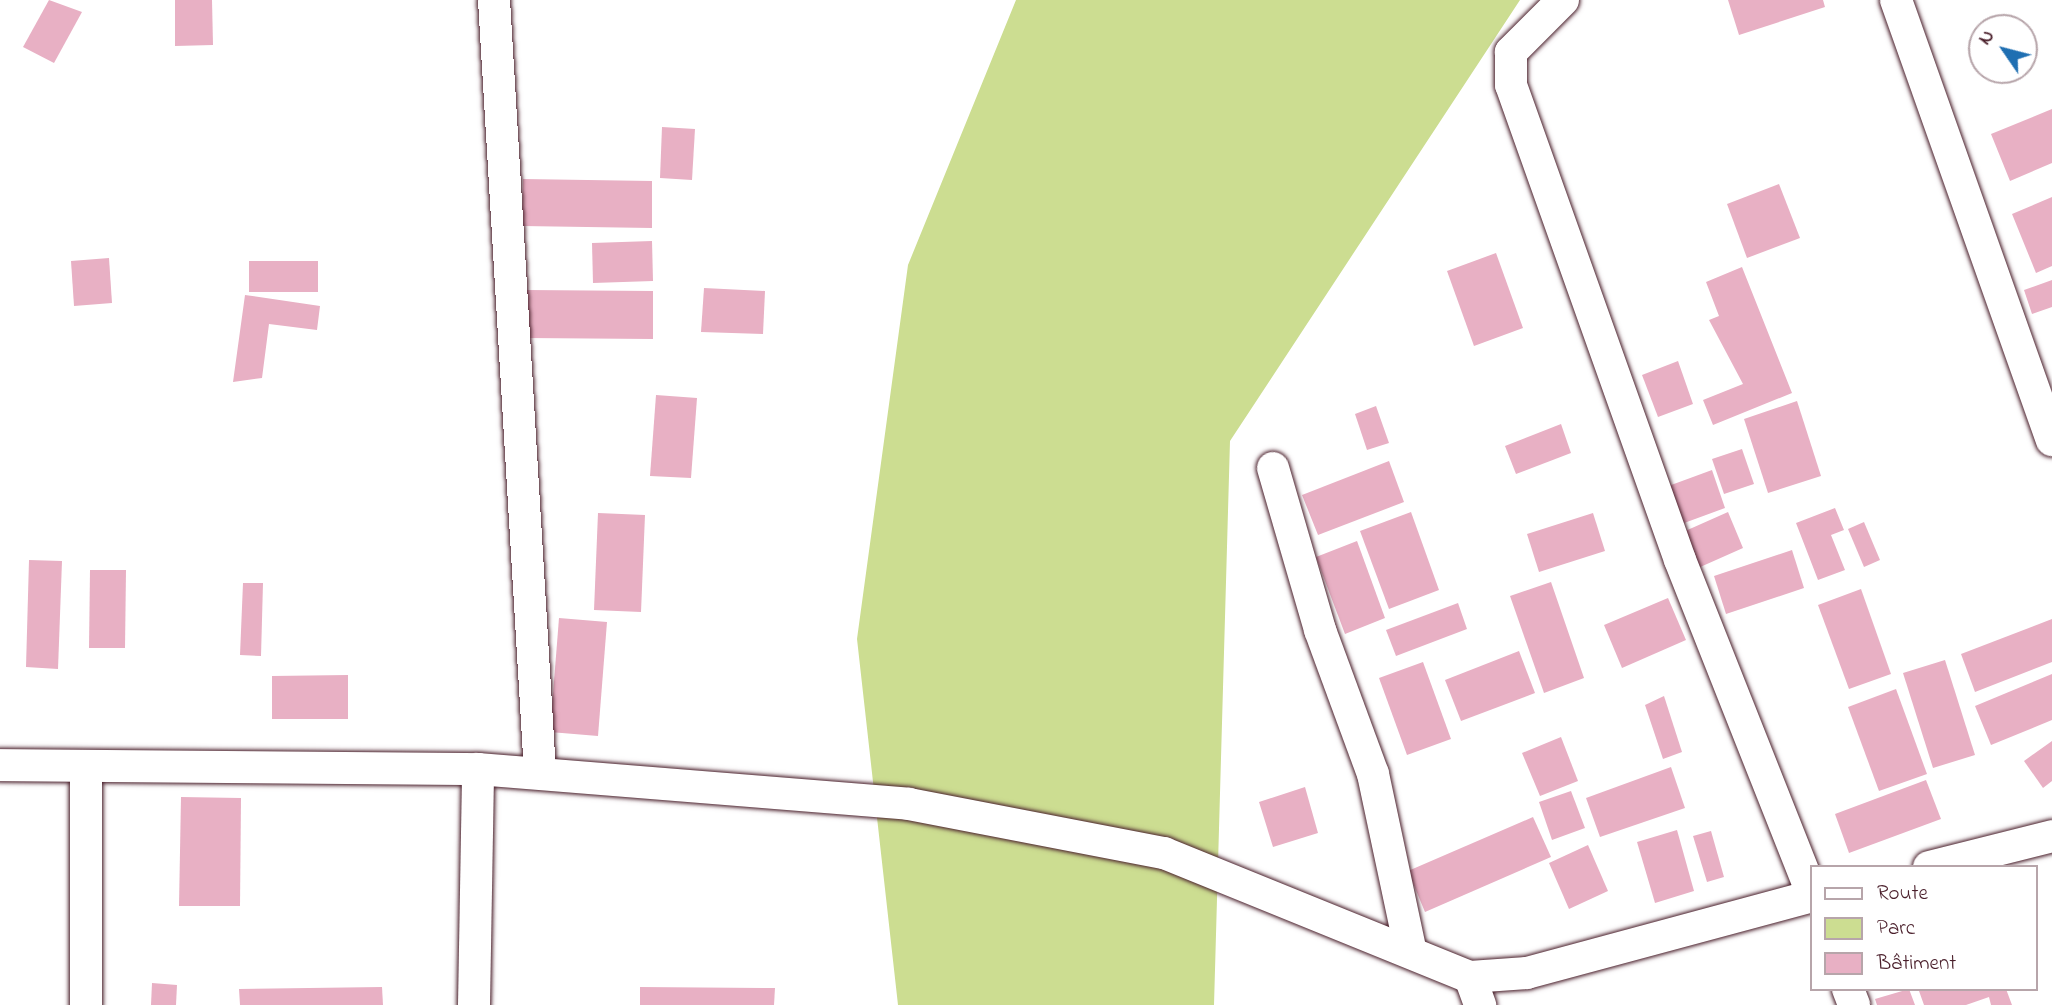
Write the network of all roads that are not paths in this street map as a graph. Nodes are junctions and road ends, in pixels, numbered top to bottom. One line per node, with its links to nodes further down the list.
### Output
1 (494, 0): 9 (street)
2 (1563, 0): 12 (street)
3 (1896, 0): 4 (street)
4 (2052, 440)
5 (1273, 468): 14 (street)
6 (0, 765): 7 (street)
7 (86, 766): 8 (street); 16 (street)
8 (478, 769): 9 (street); 17 (street)
9 (540, 773): 14 (street)
10 (2052, 836): 11 (street)
11 (1937, 865)
12 (1811, 892)
13 (1811, 895): 15 (street)
14 (1410, 948): 15 (street)
15 (1475, 991)
16 (86, 1005)
17 (474, 1005)

